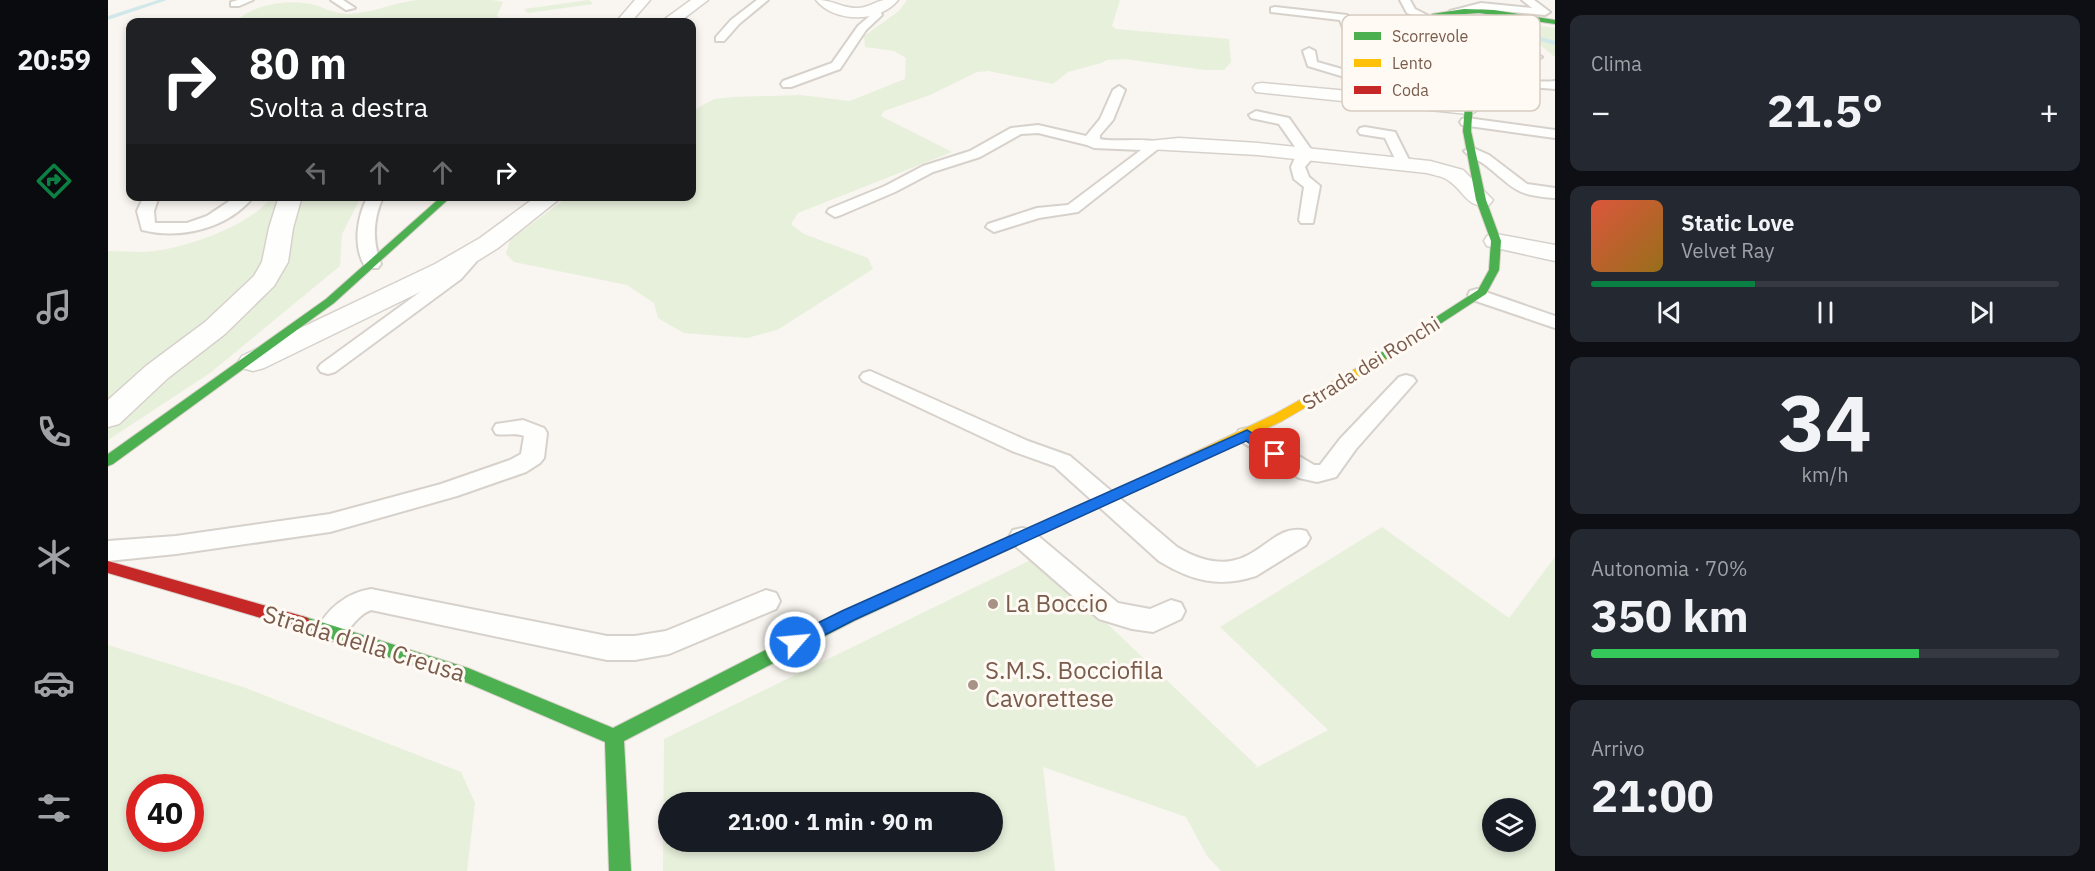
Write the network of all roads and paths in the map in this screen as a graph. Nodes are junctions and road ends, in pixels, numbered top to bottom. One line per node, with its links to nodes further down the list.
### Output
1 (248, 0): 10 (lane)
2 (336, 0): 11 (lane)
3 (643, 0): 19 (street)
4 (701, 0): 20 (street)
5 (763, 0): 23 (lane)
6 (823, 0): 13 (street)
7 (891, 0): 13 (street)
8 (1405, 0): 15 (lane)
9 (1527, 0): 14 (lane)
10 (235, 4)
11 (350, 8)
12 (1275, 10): 18 (lane)
13 (875, 11): 27 (lane)
14 (1455, 11): 16 (street); 17 (street)
15 (1421, 15)
16 (1434, 15)
17 (1491, 15)
18 (1342, 17)
19 (627, 18)
20 (676, 18)
21 (1540, 20): 22 (street)
22 (1555, 22)
23 (720, 39)
24 (1309, 51): 25 (lane)
25 (1342, 71)
26 (1553, 80): 28 (lane)
27 (787, 84)
28 (1540, 85)
29 (1263, 88): 33 (street)
30 (1119, 90): 40 (lane)
31 (1540, 91): 32 (lane)
32 (1555, 94)
33 (1342, 95)
34 (1458, 111): 37 (street)
35 (1467, 111): 37 (street)
36 (1256, 115): 43 (lane)
37 (1467, 115): 39 (lane); 42 (street)
38 (1365, 131): 44 (lane)
39 (1555, 134)
40 (1094, 144): 41 (lane); 53 (lane)
41 (1156, 145): 43 (street); 55 (lane)
42 (1471, 151): 45 (lane); 46 (street)
43 (1308, 155): 44 (street); 54 (lane)
44 (1404, 164): 46 (street)
45 (1555, 193)
46 (1481, 200): 56 (street)
47 (149, 201): 48 (lane)
48 (240, 201)
49 (289, 201): 67 (street)
50 (373, 201): 59 (lane)
51 (442, 201): 59 (street)
52 (545, 201): 58 (street)
53 (835, 212)
54 (1307, 220)
55 (994, 227)
56 (1496, 241): 57 (street); 60 (street)
57 (1555, 253)
58 (464, 258): 63 (lane); 64 (street)
59 (372, 264): 64 (street)
60 (1482, 291): 61 (lane); 62 (lane); 69 (street, Strada dei Ronchi)
61 (1555, 310)
62 (1555, 322)
63 (328, 368)
64 (227, 375): 70 (street)
65 (870, 376): 71 (lane)
66 (1406, 381): 69 (lane)
67 (108, 417)
68 (504, 429): 74 (lane)
69 (1247, 435): 71 (street, Strada dei Ronchi)
70 (108, 461)
71 (1104, 500): 72 (street, Strada dei Ronchi); 73 (lane)
72 (1022, 537): 77 (lane); 79 (street, Strada dei Ronchi)
73 (1297, 538)
74 (108, 551)
75 (108, 567): 78 (street, Strada della Creusa)
76 (766, 601): 78 (lane)
77 (1171, 611)
78 (330, 632): 79 (street, Strada della Creusa)
79 (614, 737): 80 (street)
80 (620, 871)

